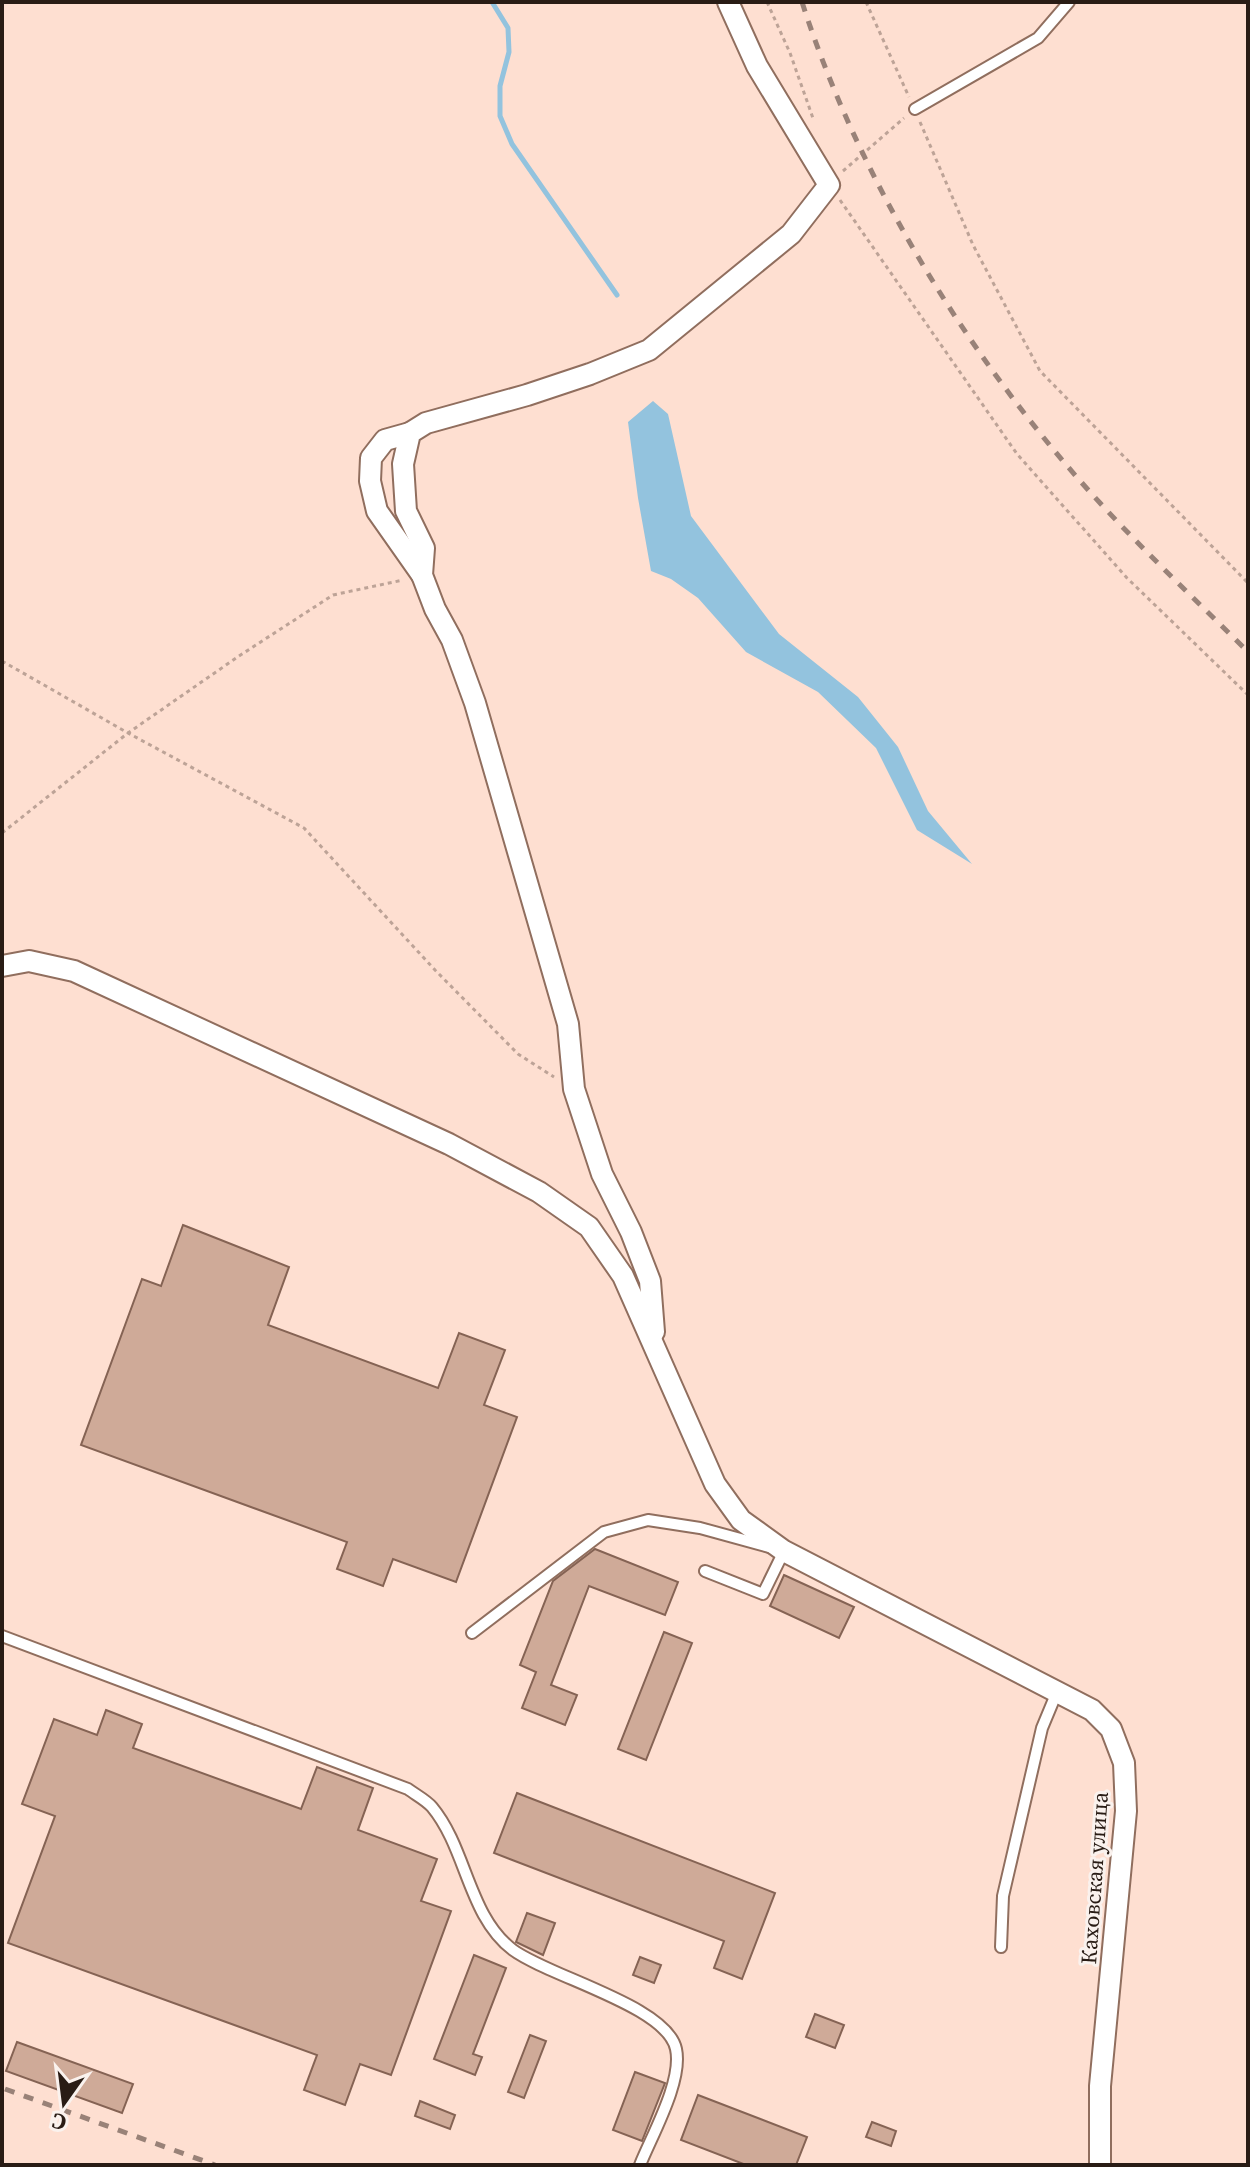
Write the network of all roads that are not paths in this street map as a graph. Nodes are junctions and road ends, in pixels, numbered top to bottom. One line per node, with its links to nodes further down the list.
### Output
1 (728, 2): 4 (street)
2 (1069, 2): 3 (lane)
3 (915, 109)
4 (410, 433): 5 (street); 5 (street)
5 (422, 575): 7 (street)
6 (2, 966): 7 (street, Каховская улица)
7 (654, 1344): 8 (street, Каховская улица)
8 (784, 1551): 9 (lane); 10 (lane); 12 (street, Каховская улица)
9 (705, 1571)
10 (472, 1633)
11 (2, 1636): 14 (lane)
12 (1057, 1692): 13 (lane); 15 (street, Каховская улица)
13 (1001, 1947)
14 (640, 2165)
15 (1100, 2165)

